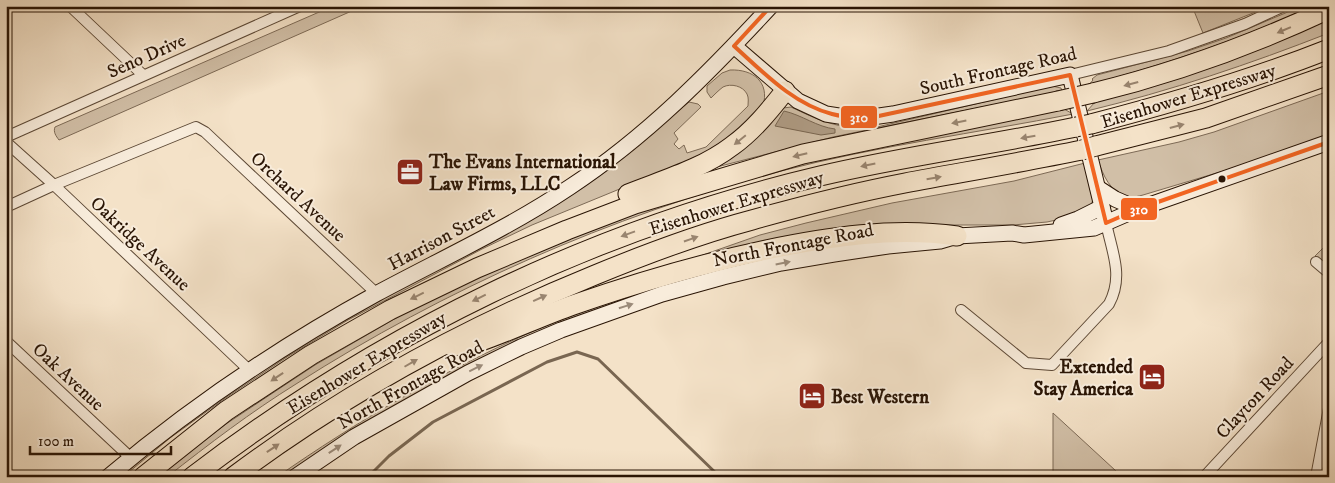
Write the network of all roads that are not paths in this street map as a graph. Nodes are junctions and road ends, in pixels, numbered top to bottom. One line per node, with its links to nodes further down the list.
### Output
1 (70, 6): 10 (street)
2 (300, 6): 5 (street, Seno Drive)
3 (771, 6): 7 (main road, Harrison Street)
4 (1284, 6): 11 (street, South Frontage Road)
5 (282, 9): 10 (street, Seno Drive)
6 (1329, 9): 25 (highway, one-way to 25, bridge)
7 (734, 46): 12 (main road, South Frontage Road); 27 (main road, Harrison Street)
8 (1329, 49): 37 (highway, Eisenhower Expressway, one-way to 37)
9 (1329, 74): 31 (highway, Eisenhower Expressway, one-way to 9)
10 (144, 75): 13 (street, Seno Drive)
11 (1070, 75): 12 (main road, South Frontage Road); 17 (main road)
12 (785, 91): 25 (highway, one-way to 25)
13 (6, 137)
14 (6, 142): 16 (street, Oakridge Avenue)
15 (1329, 142): 20 (main road, North Frontage Road)
16 (54, 186): 18 (street); 27 (street, Orchard Avenue); 32 (street, Oakridge Avenue)
17 (1098, 188): 19 (main road); 20 (main road)
18 (6, 207)
19 (1102, 207): 21 (main road); 22 (main road)
20 (1138, 210): 21 (main road, North Frontage Road)
21 (1106, 224): 22 (main road, North Frontage Road); 28 (street)
22 (1012, 233): 23 (main road, North Frontage Road)
23 (957, 236): 31 (highway); 39 (main road, North Frontage Road, one-way to 23)
24 (1316, 262): 26 (street)
25 (477, 268): 36 (highway, one-way to 36)
26 (1329, 273)
27 (377, 294): 32 (main road, Harrison Street)
28 (961, 310)
29 (6, 341): 34 (street, Oak Avenue)
30 (1329, 342): 40 (street, Clayton Road)
31 (433, 350): 38 (highway, Eisenhower Expressway, one-way to 31)
32 (249, 370): 34 (main road, Harrison Street)
33 (1329, 408): 41 (street)
34 (131, 458): 35 (main road, Harrison Street)
35 (108, 477)
36 (143, 477)
37 (192, 477)
38 (233, 477)
39 (295, 477)
40 (1204, 477)
41 (1316, 477)

